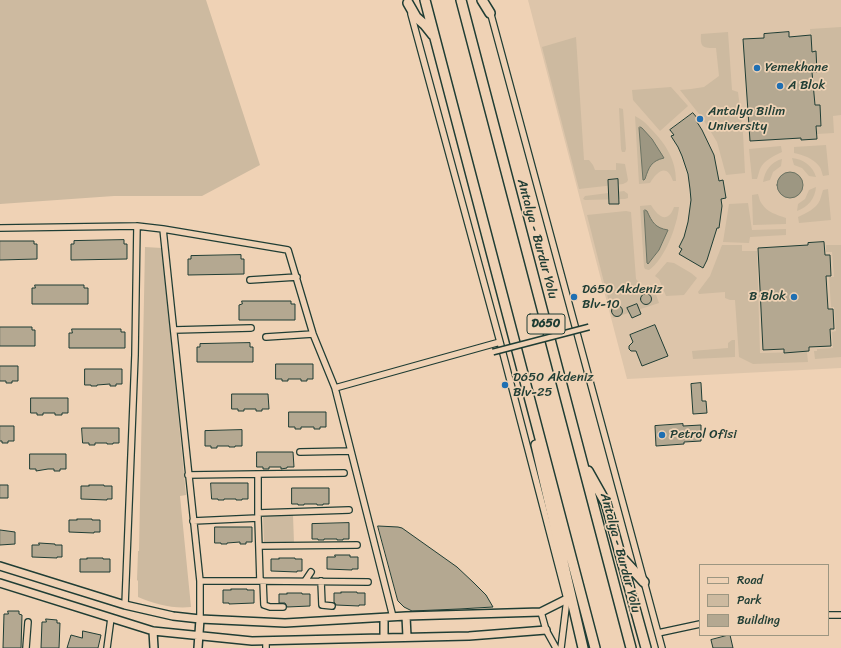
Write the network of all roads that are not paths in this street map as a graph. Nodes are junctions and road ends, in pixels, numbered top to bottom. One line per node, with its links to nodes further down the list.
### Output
1 (425, 0): 7 (highway, D650)
2 (461, 0): 24 (highway, Antalya - Burdur Yolu / D650)
3 (482, 0): 6 (highway)
4 (487, 0): 6 (street)
5 (407, 2): 7 (highway); 18 (street)
6 (490, 13): 41 (street)
7 (435, 39): 20 (highway, D650)
8 (137, 226): 9 (street); 10 (street); 44 (street)
9 (0, 228)
10 (163, 229): 11 (street); 15 (street)
11 (296, 278): 12 (street); 16 (street)
12 (250, 280)
13 (589, 327): 19 (street, bridge)
14 (251, 328): 15 (street)
15 (174, 330): 27 (street)
16 (313, 334): 17 (street); 21 (street)
17 (266, 337)
18 (500, 342): 21 (street); 43 (street)
19 (493, 352)
20 (523, 373): 70 (highway); 71 (highway, D650)
21 (335, 388): 22 (street)
22 (351, 451): 23 (street); 51 (street)
23 (300, 452)
24 (582, 459): 33 (highway); 72 (highway, Antalya - Burdur Yolu / D650)
25 (344, 473): 26 (street)
26 (258, 474): 27 (street); 29 (street)
27 (188, 475): 30 (street)
28 (348, 510): 29 (street)
29 (258, 515): 30 (street); 32 (street)
30 (193, 521): 36 (street)
31 (357, 545): 32 (street)
32 (259, 546): 37 (street)
33 (621, 556): 41 (highway); 73 (highway)
34 (0, 566): 44 (street)
35 (311, 572): 38 (street)
36 (200, 581): 37 (street); 54 (street)
37 (261, 581): 38 (street); 46 (street)
38 (306, 581): 39 (street)
39 (321, 581): 40 (street); 45 (street)
40 (368, 582)
41 (644, 582): 59 (street)
42 (0, 583): 52 (street)
43 (567, 599): 47 (street); 69 (street)
44 (125, 605): 54 (street)
45 (332, 606)
46 (283, 607)
47 (541, 612): 50 (street); 57 (street)
48 (829, 615): 49 (street)
49 (841, 615)
50 (406, 616): 51 (street); 61 (street)
51 (394, 617): 53 (street)
52 (111, 618): 58 (street); 65 (street)
53 (384, 618): 54 (street); 62 (street)
54 (200, 619): 60 (street)
55 (28, 622): 64 (street)
56 (699, 624): 59 (street)
57 (546, 630): 61 (street); 68 (street)
58 (153, 631): 60 (street); 66 (street)
59 (658, 633): 74 (street)
60 (199, 636): 63 (street); 67 (street)
61 (407, 637): 62 (street)
62 (384, 638): 63 (street)
63 (266, 644)
64 (26, 648)
65 (107, 648)
66 (154, 648)
67 (198, 648)
68 (556, 648)
69 (561, 648)
70 (583, 648)
71 (595, 648)
72 (631, 648)
73 (646, 648)
74 (662, 648)

